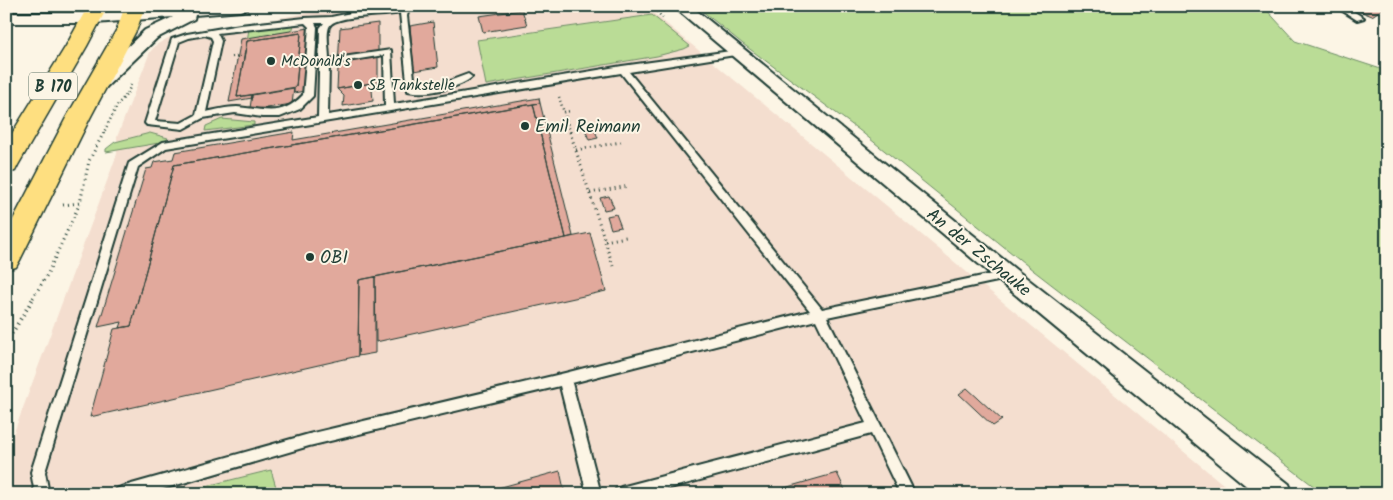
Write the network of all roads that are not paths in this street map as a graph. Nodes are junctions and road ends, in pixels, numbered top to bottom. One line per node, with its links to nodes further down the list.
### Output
1 (241, 6): 5 (street)
2 (681, 6): 14 (street, An der Zschauke)
3 (1339, 6): 10 (lane)
4 (405, 7): 12 (lane); 17 (lane)
5 (215, 8): 8 (street); 18 (street)
6 (6, 10): 7 (street)
7 (95, 11): 8 (street); 9 (street); 24 (main road, B 170)
8 (134, 11): 18 (main road, B 170)
9 (6, 18)
10 (1360, 18)
11 (305, 20): 12 (lane); 13 (lane); 20 (lane)
12 (330, 20): 15 (lane)
13 (205, 33): 20 (lane); 22 (lane)
14 (734, 52): 16 (lane); 26 (street, An der Zschauke)
15 (325, 62): 19 (lane); 21 (lane)
16 (622, 69): 19 (lane); 27 (lane)
17 (468, 77)
18 (97, 86): 25 (main road, B 170)
19 (390, 108): 21 (lane)
20 (200, 116): 22 (lane)
21 (323, 119): 23 (lane)
22 (183, 126): 23 (lane)
23 (192, 140): 30 (lane)
24 (6, 165)
25 (6, 260)
26 (1007, 275): 27 (lane); 35 (street, An der Zschauke)
27 (818, 314): 28 (lane); 29 (lane)
28 (565, 379): 31 (lane); 32 (lane)
29 (875, 427): 33 (lane); 34 (lane)
30 (42, 494)
31 (121, 494)
32 (594, 494)
33 (621, 494)
34 (908, 494)
35 (1278, 494)

